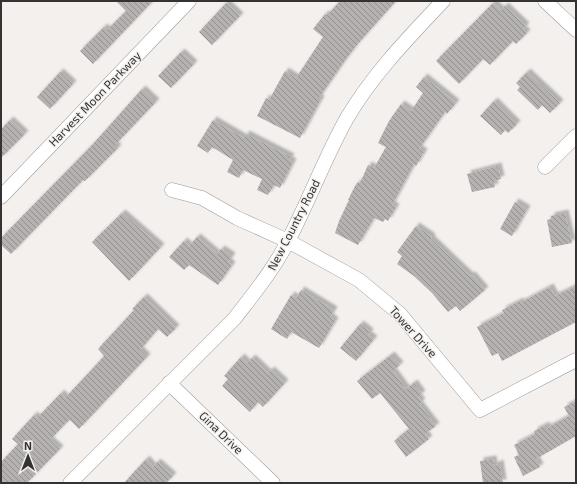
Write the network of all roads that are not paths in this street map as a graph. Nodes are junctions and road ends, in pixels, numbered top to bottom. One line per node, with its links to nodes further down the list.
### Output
1 (189, 1): 8 (street, Harvest Moon Parkway)
2 (443, 1): 9 (street, New Country Road)
3 (545, 1): 4 (street)
4 (576, 30)
5 (576, 136): 6 (street)
6 (545, 167)
7 (172, 190): 9 (street, Tower Drive)
8 (1, 197)
9 (288, 241): 10 (street, Tower Drive); 11 (street, New Country Road)
10 (576, 360)
11 (169, 383): 12 (street, New Country Road); 13 (street, Gina Drive)
12 (70, 483)
13 (273, 483)

